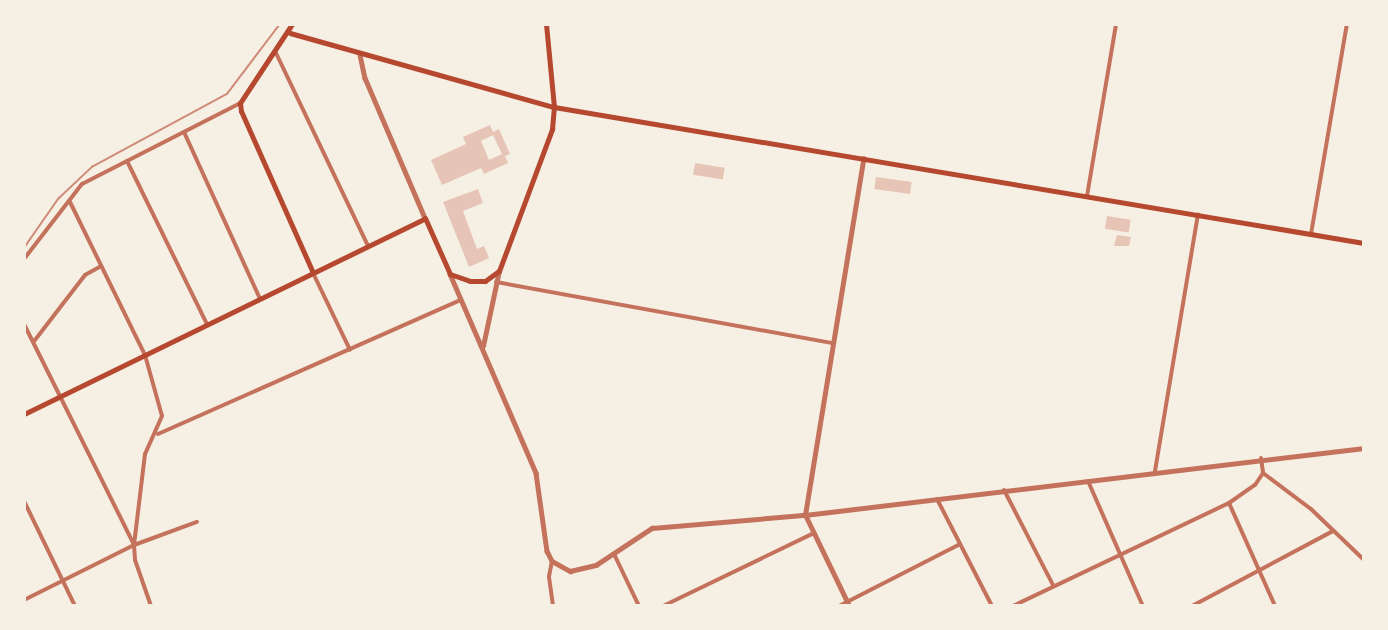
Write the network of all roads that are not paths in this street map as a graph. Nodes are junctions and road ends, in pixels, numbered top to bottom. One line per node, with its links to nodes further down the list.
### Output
1 (292, 24): 5 (main road)
2 (546, 24): 9 (main road)
3 (1116, 24): 13 (street)
4 (1347, 24): 17 (street)
5 (290, 33): 6 (main road); 7 (main road)
6 (276, 53): 8 (main road); 19 (street)
7 (360, 55): 9 (main road); 16 (street)
8 (240, 103): 10 (street); 23 (main road)
9 (554, 107): 11 (main road); 22 (main road)
10 (184, 132): 12 (street); 26 (street)
11 (863, 159): 13 (main road); 31 (street)
12 (127, 161): 14 (street); 29 (street)
13 (1087, 196): 15 (main road)
14 (70, 202): 20 (street); 21 (street)
15 (1198, 215): 17 (main road); 40 (street)
16 (425, 218): 19 (main road); 24 (main road)
17 (1311, 234): 18 (main road)
18 (1364, 243)
19 (368, 246): 23 (main road)
20 (24, 259)
21 (101, 266): 30 (street); 34 (street)
22 (499, 270): 24 (main road); 25 (street)
23 (313, 273): 26 (main road); 33 (street)
24 (450, 274): 27 (street)
25 (496, 282): 31 (street); 32 (street)
26 (260, 299): 29 (main road)
27 (460, 300): 32 (street); 33 (street)
28 (24, 324): 30 (street)
29 (207, 325): 34 (main road)
30 (35, 340): 35 (street)
31 (833, 343): 47 (street)
32 (483, 346): 56 (street)
33 (350, 350): 37 (street)
34 (145, 355): 35 (main road); 37 (street)
35 (63, 396): 36 (main road); 52 (street)
36 (24, 414)
37 (157, 434): 52 (street)
38 (1364, 448): 39 (street)
39 (1261, 458): 40 (street); 41 (street)
40 (1155, 471): 42 (street)
41 (1263, 473): 46 (street); 49 (street)
42 (1089, 482): 43 (street); 53 (street)
43 (1004, 490): 44 (street); 59 (street)
44 (938, 499): 47 (street); 51 (street)
45 (24, 501): 58 (street)
46 (1229, 503): 53 (street); 57 (street)
47 (805, 515): 50 (street); 54 (street)
48 (197, 522): 52 (street)
49 (1333, 531): 55 (street); 57 (street)
50 (815, 532): 61 (street); 67 (street)
51 (958, 544): 61 (street); 69 (street)
52 (134, 545): 58 (street); 64 (street)
53 (1119, 552): 59 (street); 71 (street)
54 (614, 554): 56 (street); 66 (street)
55 (1364, 560)
56 (552, 561): 65 (street)
57 (1260, 572): 62 (street); 73 (street)
58 (63, 580): 60 (street); 63 (street)
59 (1053, 585): 70 (street)
60 (24, 600)
61 (848, 604): 68 (street)
62 (1202, 604): 72 (street)
63 (75, 606)
64 (152, 606)
65 (553, 606)
66 (639, 606)
67 (663, 606)
68 (839, 606)
69 (992, 606)
70 (1013, 606)
71 (1143, 606)
72 (1192, 606)
73 (1275, 606)

